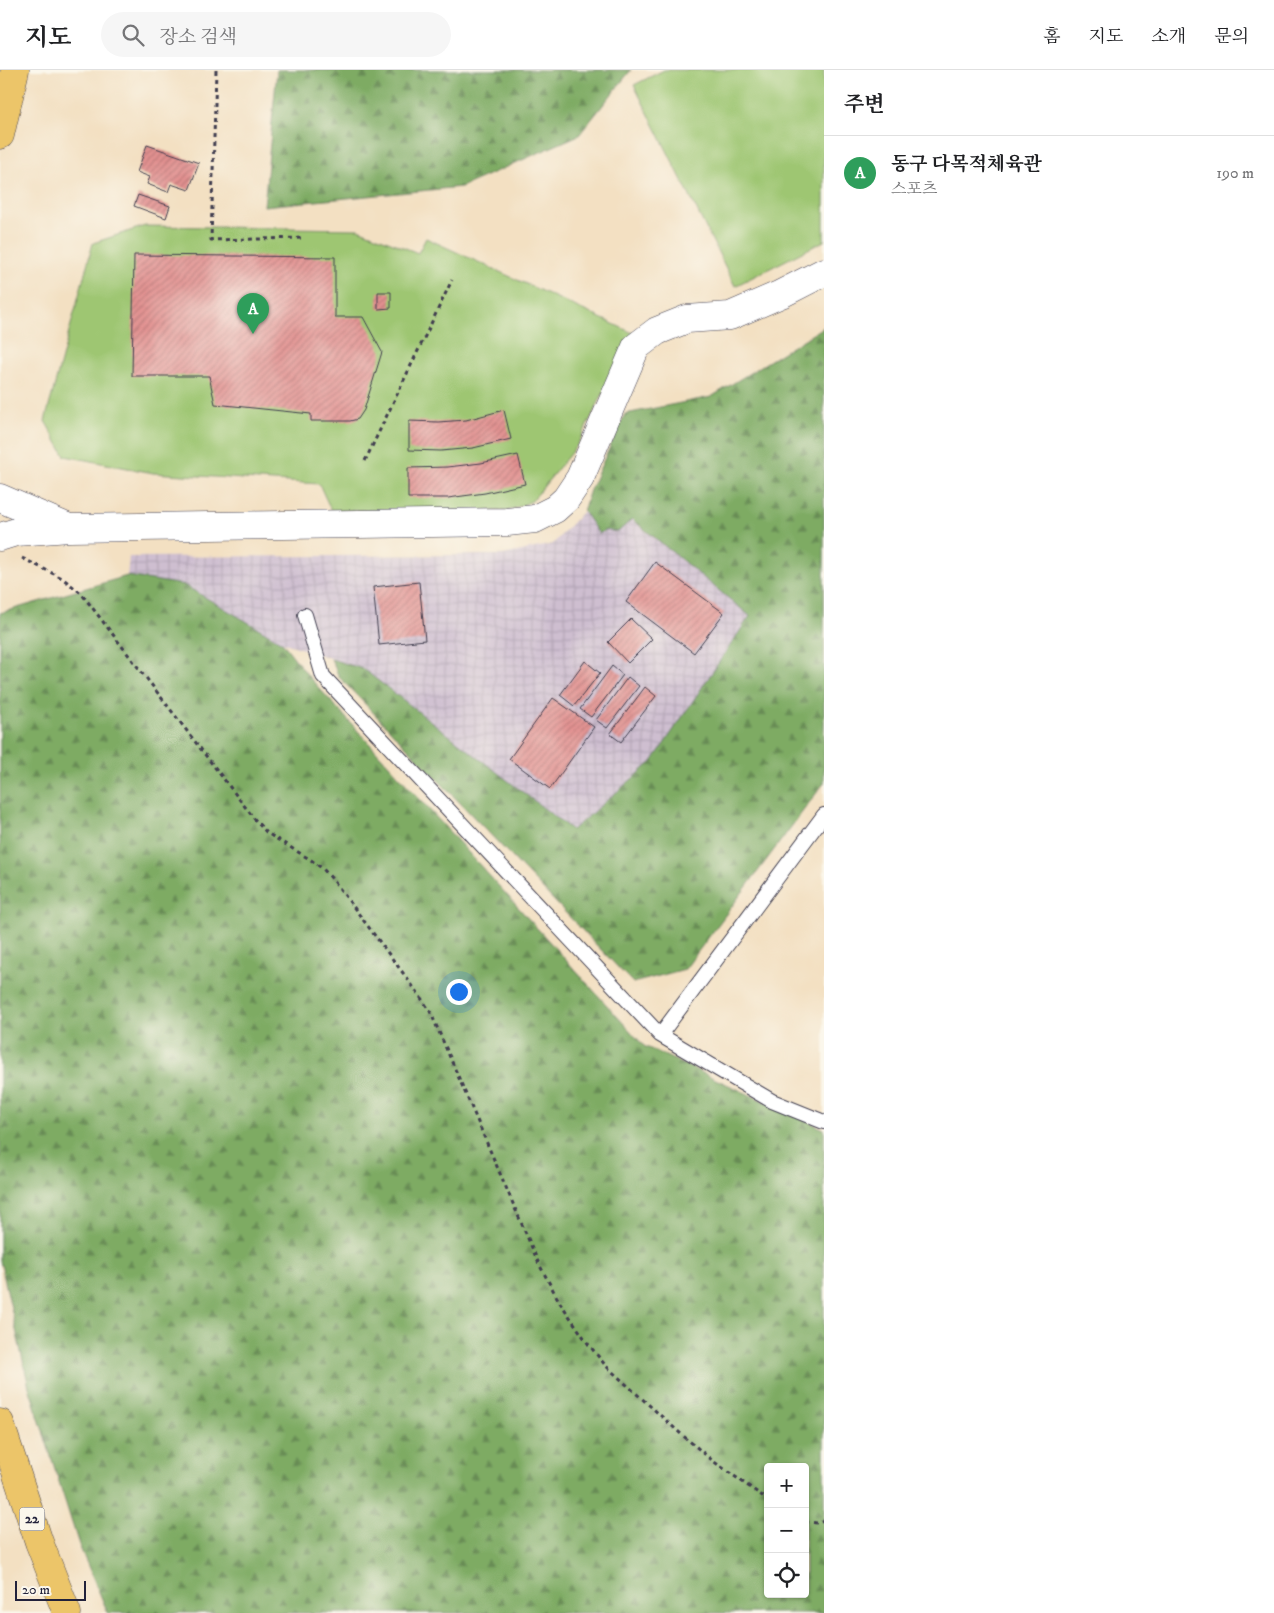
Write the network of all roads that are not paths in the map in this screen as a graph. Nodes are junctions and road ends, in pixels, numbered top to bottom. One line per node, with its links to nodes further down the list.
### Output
1 (15, 70): 2 (main road)
2 (0, 135)
3 (824, 272): 5 (street)
4 (0, 498): 5 (street)
5 (69, 528): 6 (street)
6 (8, 546)
7 (305, 615): 9 (lane)
8 (824, 815): 9 (lane)
9 (660, 1035): 10 (lane)
10 (824, 1122)
11 (0, 1423): 12 (main road, 22)
12 (67, 1613)

